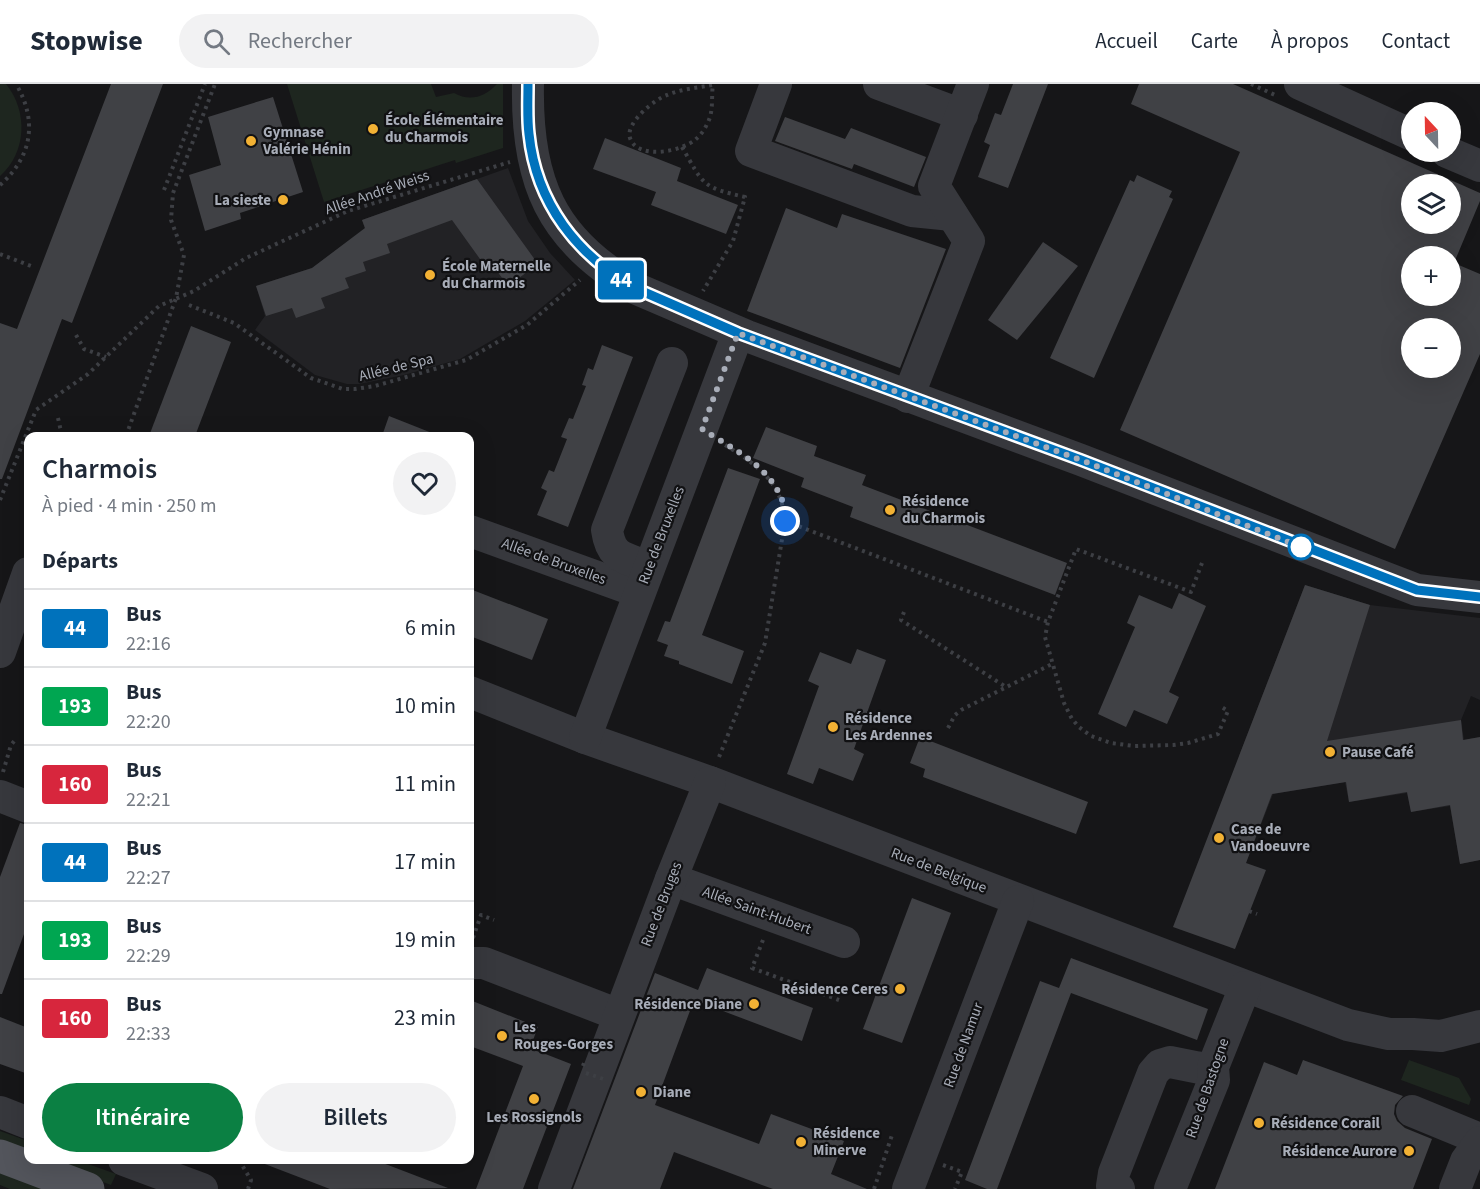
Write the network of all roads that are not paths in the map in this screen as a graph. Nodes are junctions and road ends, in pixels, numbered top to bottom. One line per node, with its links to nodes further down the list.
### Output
1 (528, 84): 11 (street)
2 (776, 84): 10 (street)
3 (879, 84): 6 (street)
4 (973, 84): 6 (street)
5 (1300, 84): 7 (street)
6 (962, 115): 10 (street)
7 (1401, 130)
8 (1461, 158): 9 (street)
9 (1480, 166)
10 (952, 215): 13 (street)
11 (738, 333): 13 (street); 17 (street, Rue de Bruxelles)
12 (672, 363): 17 (street)
13 (908, 397): 19 (street)
14 (474, 532): 17 (street, Allée de Bruxelles)
15 (24, 568): 18 (street)
16 (24, 577): 18 (street)
17 (644, 580): 22 (street, Rue de Bruxelles)
18 (6, 593): 20 (street)
19 (1480, 597)
20 (0, 652)
21 (474, 694): 22 (street, Rue de Belgique)
22 (585, 738): 23 (street, Rue de Belgique)
23 (714, 771): 28 (street, Rue de Bruges); 29 (street, Rue de Belgique)
24 (0, 779): 25 (street)
25 (24, 788)
26 (0, 796): 27 (street)
27 (24, 805)
28 (671, 879): 30 (street, Allée Saint-Hubert); 35 (street, Rue de Bruges)
29 (1018, 900): 33 (street, Rue de Belgique); 49 (street, Rue de Namur)
30 (844, 942)
31 (474, 963): 35 (street)
32 (474, 973): 35 (street)
33 (1245, 987): 37 (street, Rue de Belgique); 38 (street, Rue de Bastogne)
34 (1480, 1006): 37 (street)
35 (617, 1021): 48 (street, Rue de Bruges)
36 (1480, 1026): 37 (street, Rue de Belgique)
37 (1413, 1034)
38 (1214, 1067): 46 (street); 50 (street, Rue de Bastogne)
39 (1412, 1111): 42 (street)
40 (0, 1112): 41 (street)
41 (24, 1121)
42 (1480, 1140): 51 (street)
43 (0, 1156): 47 (main road)
44 (141, 1164): 45 (street)
45 (196, 1177)
46 (1112, 1188)
47 (88, 1189)
48 (554, 1189)
49 (908, 1189)
50 (1170, 1189)
51 (1455, 1189)

